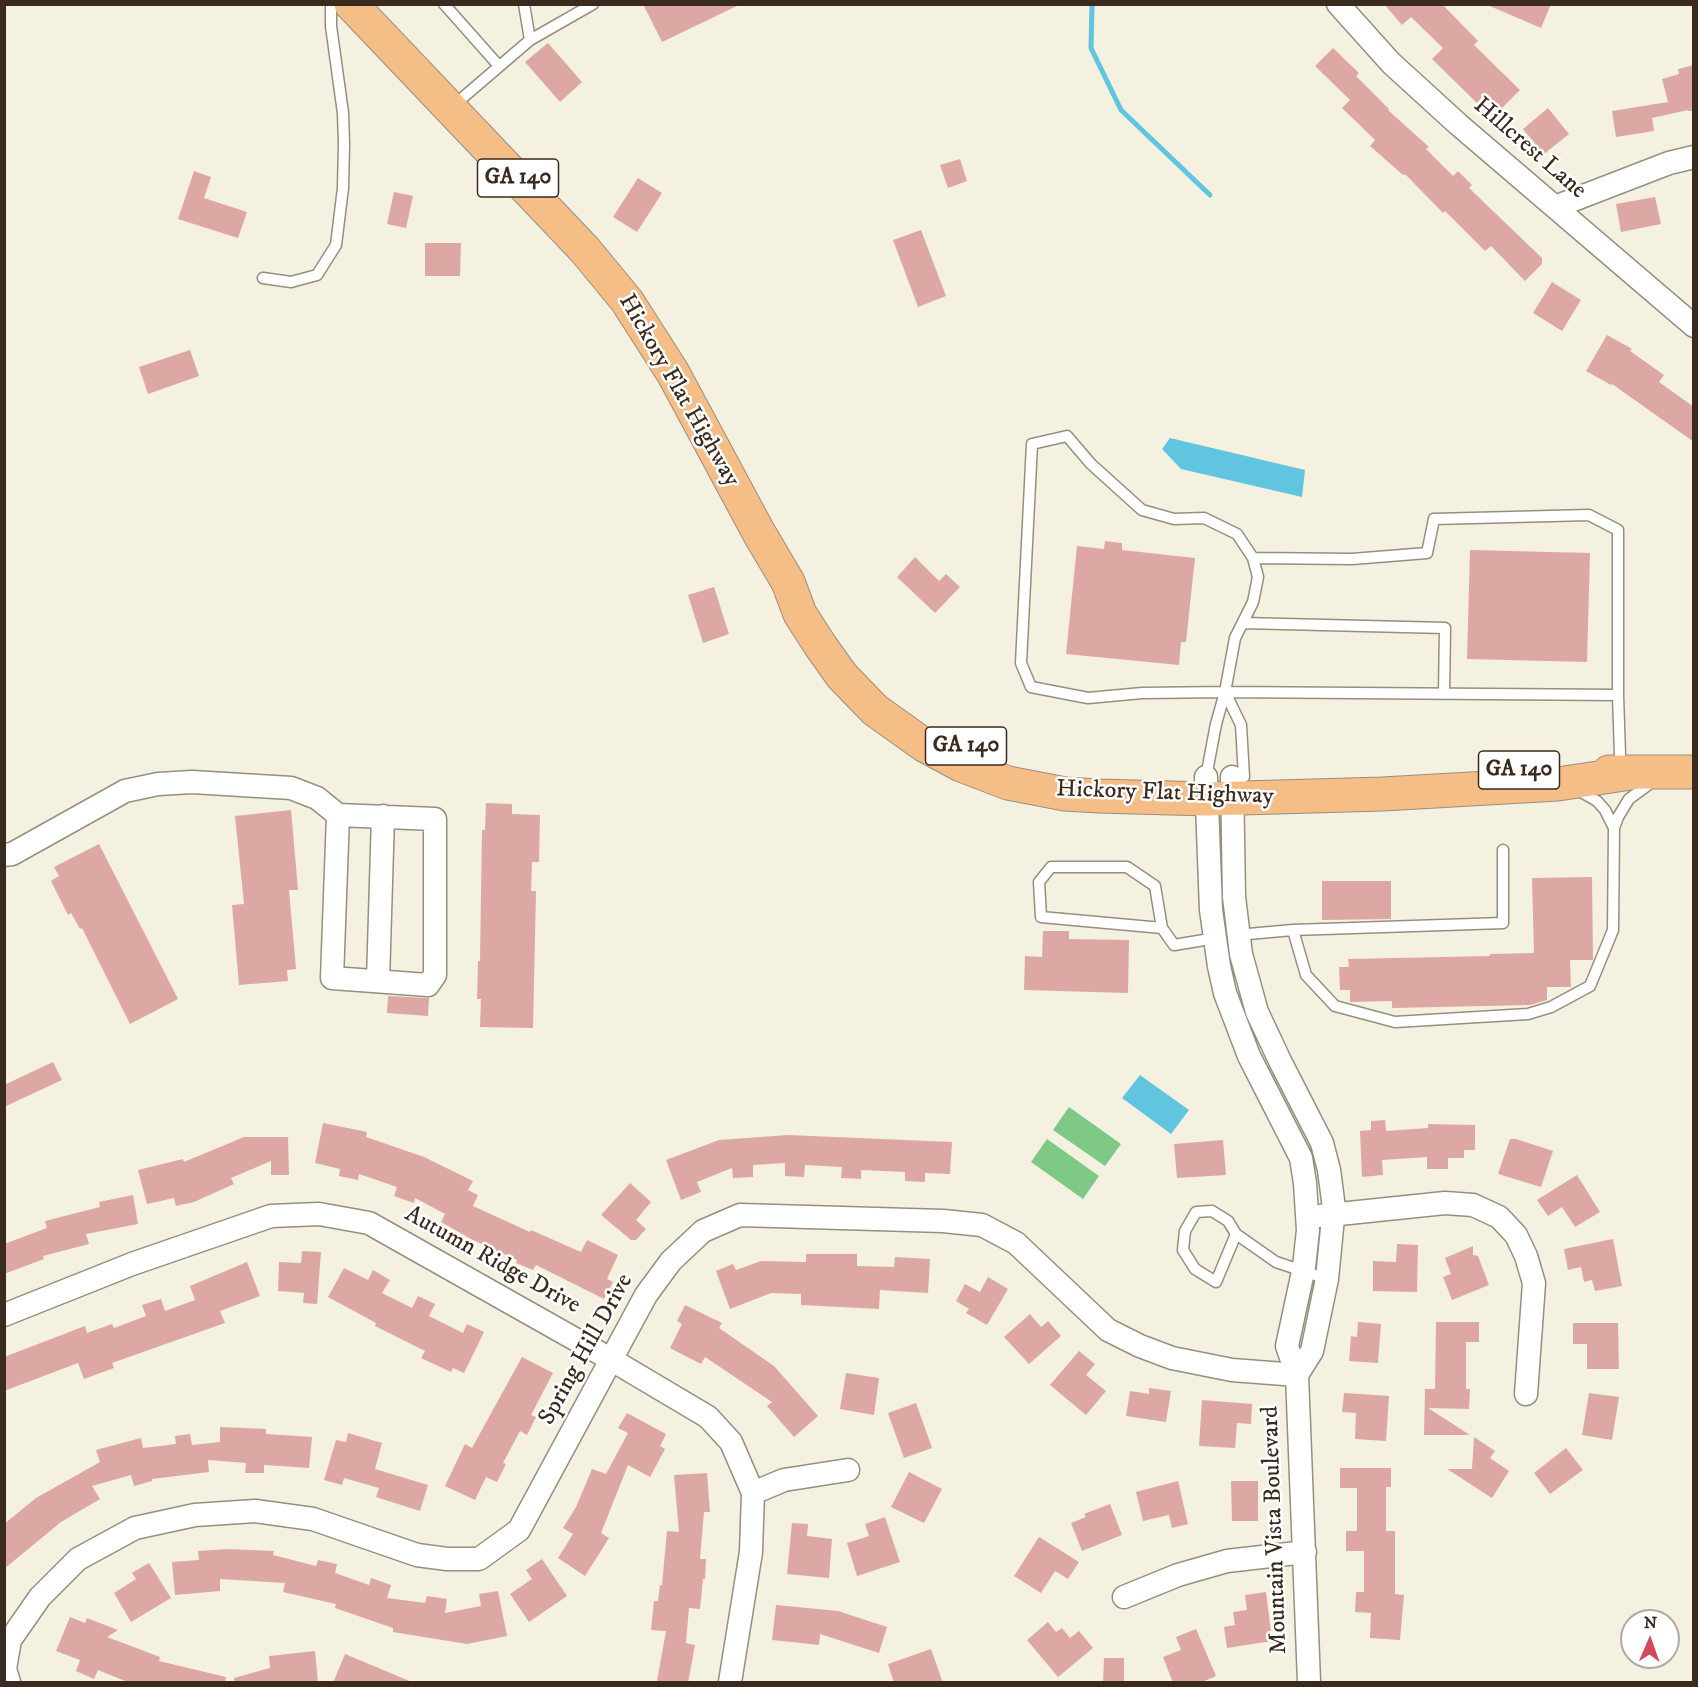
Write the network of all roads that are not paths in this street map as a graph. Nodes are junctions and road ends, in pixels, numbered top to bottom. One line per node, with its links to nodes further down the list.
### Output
1 (331, 4): 12 (lane)
2 (351, 4): 9 (main road, Hickory Flat Highway / GA 140)
3 (444, 4): 8 (lane)
4 (525, 4): 7 (lane)
5 (593, 4): 7 (lane)
6 (1338, 4): 11 (street, Hillcrest Lane)
7 (530, 40): 8 (lane)
8 (499, 66): 9 (lane)
9 (451, 107): 22 (main road, Hickory Flat Highway / GA 140)
10 (1694, 157): 11 (street)
11 (1555, 207): 13 (street, Hillcrest Lane)
12 (263, 278)
13 (1694, 326)
14 (1252, 558): 15 (lane); 16 (lane); 18 (lane)
15 (1243, 623): 16 (lane); 17 (lane)
16 (1225, 692): 17 (lane); 22 (lane); 22 (lane)
17 (1444, 694): 18 (lane)
18 (1618, 695): 20 (lane)
19 (1682, 772): 20 (main road, Hickory Flat Highway / GA 140); 25 (lane)
20 (1627, 773): 21 (main road, Hickory Flat Highway / GA 140); 22 (main road, Hickory Flat Highway / GA 140)
21 (1558, 784): 22 (main road, Hickory Flat Highway / GA 140); 25 (lane)
22 (1224, 786): 30 (street, Mountain Vista Boulevard); 31 (street, Mountain Vista Boulevard)
23 (338, 814): 24 (street); 27 (street); 32 (street)
24 (383, 816): 32 (street); 32 (street)
25 (1614, 828): 29 (lane)
26 (1503, 850): 29 (lane)
27 (4, 855)
28 (1162, 928): 28 (lane); 31 (lane)
29 (1293, 930): 30 (lane)
30 (1238, 935): 31 (lane); 34 (street, Mountain Vista Boulevard)
31 (1214, 939): 33 (street, Mountain Vista Boulevard)
32 (378, 981)
33 (1307, 1216): 34 (street); 36 (street, Mountain Vista Boulevard)
34 (1333, 1216): 37 (street, Mountain Vista Boulevard); 41 (street)
35 (1236, 1234): 35 (lane); 36 (lane)
36 (1304, 1270): 37 (lane); 40 (street, Mountain Vista Boulevard)
37 (1327, 1280): 40 (street, Mountain Vista Boulevard)
38 (4, 1316): 39 (street, Autumn Ridge Drive)
39 (612, 1360): 40 (street, Spring Hill Drive); 43 (street, Autumn Ridge Drive); 46 (street, Spring Hill Drive)
40 (1297, 1375): 44 (street, Mountain Vista Boulevard)
41 (1526, 1394)
42 (848, 1470): 43 (street)
43 (753, 1493): 47 (street, Autumn Ridge Drive)
44 (1305, 1552): 45 (street); 48 (street, Mountain Vista Boulevard)
45 (1124, 1597)
46 (9, 1683)
47 (730, 1683)
48 (1309, 1683)

